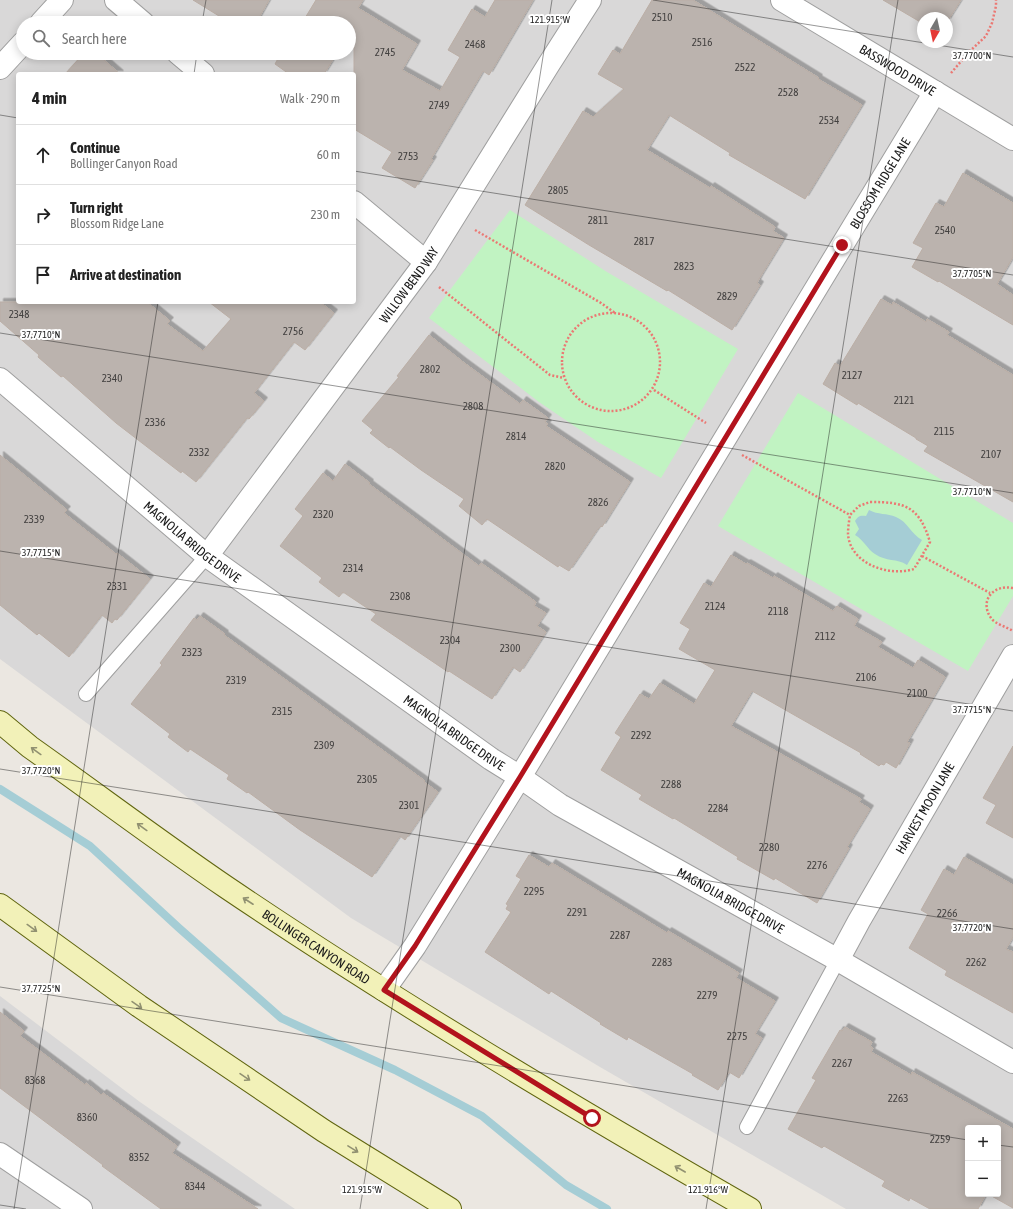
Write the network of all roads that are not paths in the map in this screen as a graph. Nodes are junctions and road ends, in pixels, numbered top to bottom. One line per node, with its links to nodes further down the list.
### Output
1 (62, 0): 5 (street)
2 (116, 0): 6 (street)
3 (590, 0): 14 (street, WILLOW BEND WAY)
4 (782, 0): 11 (street, BASSWOOD DRIVE)
5 (47, 16)
6 (135, 16)
7 (16, 51): 9 (street)
8 (186, 60): 10 (street)
9 (0, 68)
10 (201, 72)
11 (934, 92): 12 (street, BASSWOOD DRIVE); 20 (street, BLOSSOM RIDGE LANE)
12 (1013, 139)
13 (356, 204): 14 (street)
14 (423, 267): 16 (street, WILLOW BEND WAY)
15 (0, 379): 16 (street, MAGNOLIA BRIDGE DRIVE)
16 (207, 556): 18 (lane); 20 (street, MAGNOLIA BRIDGE DRIVE)
17 (1013, 656): 22 (street, HARVEST MOON LANE)
18 (86, 694)
19 (0, 722): 23 (main road, BOLLINGER CANYON ROAD, one-way to 19)
20 (520, 777): 22 (street, MAGNOLIA BRIDGE DRIVE); 23 (street, BLOSSOM RIDGE LANE)
21 (0, 905): 28 (main road, one-way to 28)
22 (838, 960): 24 (street, MAGNOLIA BRIDGE DRIVE); 25 (lane)
23 (384, 990): 29 (main road, BOLLINGER CANYON ROAD, one-way to 23)
24 (1013, 1062)
25 (747, 1127)
26 (0, 1154): 27 (street)
27 (81, 1209)
28 (450, 1209)
29 (750, 1209)

